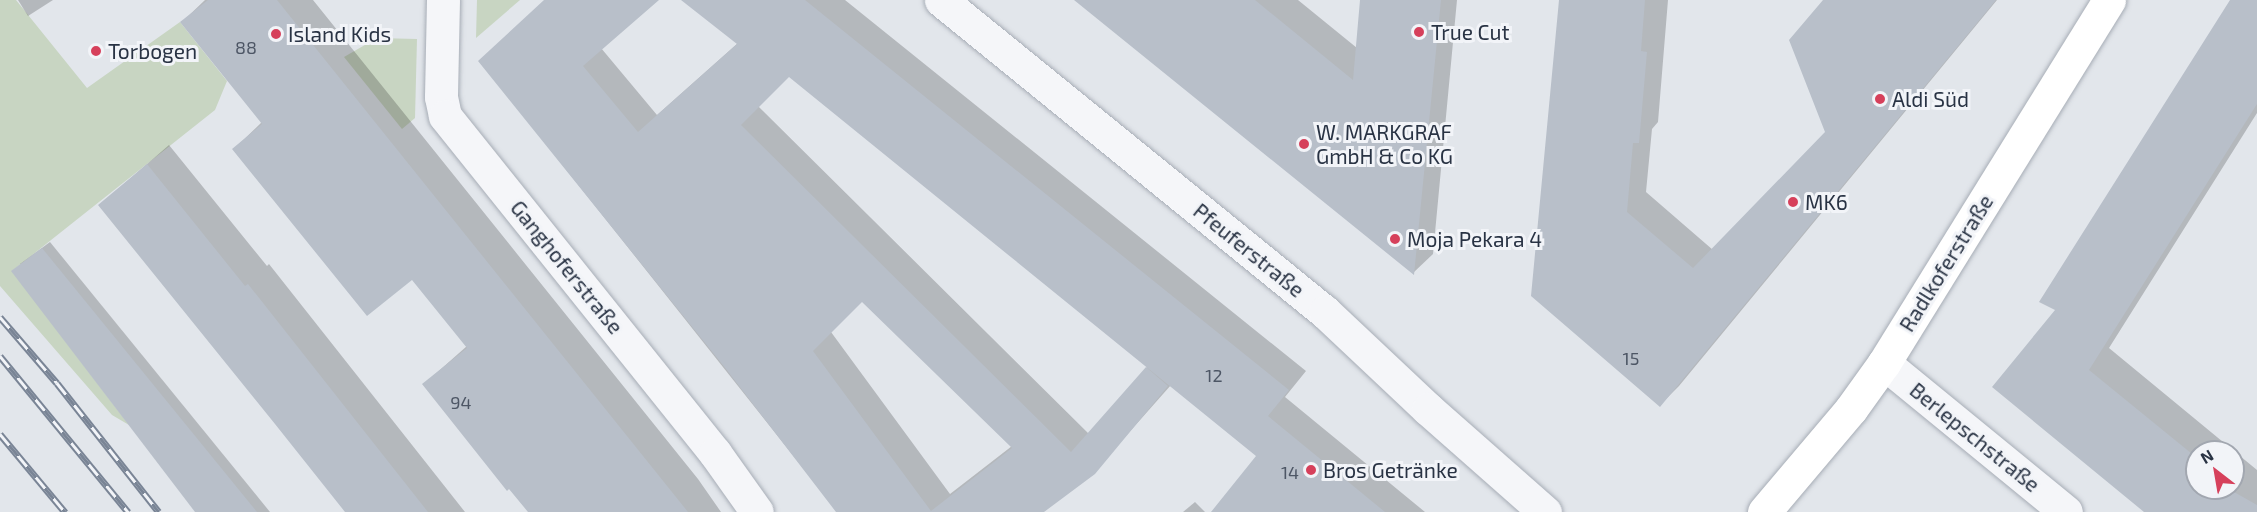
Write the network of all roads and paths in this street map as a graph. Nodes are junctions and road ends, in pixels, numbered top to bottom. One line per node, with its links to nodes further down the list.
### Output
1 (2109, 0): 4 (main road, Radlkoferstraße)
2 (956, 5): 6 (street, Pfeuferstraße)
3 (443, 10): 5 (street, Ganghoferstraße)
4 (1884, 363): 7 (main road, Radlkoferstraße); 8 (street, Berlepschstraße)
5 (758, 512)
6 (1545, 512)
7 (1764, 512)
8 (2066, 512)

